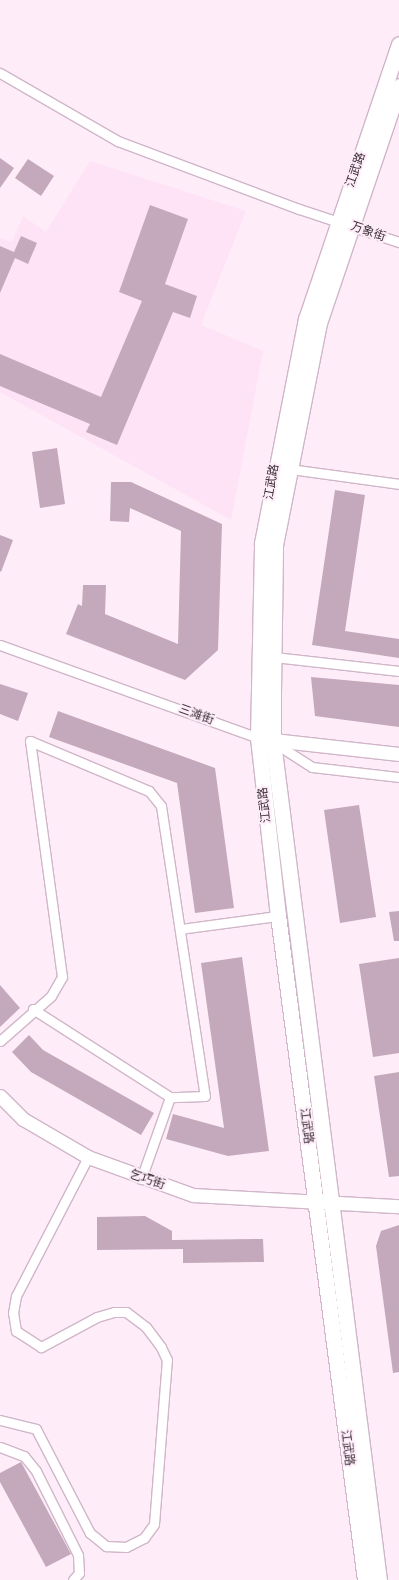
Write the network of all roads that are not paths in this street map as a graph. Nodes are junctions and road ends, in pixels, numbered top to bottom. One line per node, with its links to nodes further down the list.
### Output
1 (399, 44): 4 (main road, 江武路)
2 (0, 73): 4 (street, 万象街)
3 (399, 86): 4 (main road, 江武路)
4 (344, 223): 5 (street, 万象街); 6 (main road, 江武路); 11 (main road, 江武路)
5 (399, 242)
6 (290, 469): 7 (street); 9 (main road, 江武路)
7 (399, 484)
8 (0, 644): 11 (street, 三滩街)
9 (274, 657): 10 (street); 12 (main road, 江武路)
10 (399, 671)
11 (258, 738): 12 (street, 三滩街); 15 (main road, 江武路)
12 (273, 742): 13 (street, 三滩街); 14 (street); 23 (main road, 江武路)
13 (399, 754)
14 (399, 777)
15 (278, 916): 16 (street); 23 (main road, 江武路)
16 (180, 929): 17 (street); 20 (street)
17 (33, 1009): 18 (street); 20 (street)
18 (0, 1041)
19 (0, 1096): 21 (street, 乞巧街)
20 (170, 1097): 22 (street)
21 (88, 1157): 22 (street, 乞巧街); 25 (street)
22 (141, 1179): 23 (street, 乞巧街)
23 (322, 1202): 24 (street, 乞巧街); 28 (main road, 江武路); 29 (main road, 江武路)
24 (399, 1206)
25 (0, 1420)
26 (0, 1447): 27 (street)
27 (73, 1580)
28 (365, 1580)
29 (379, 1580)

